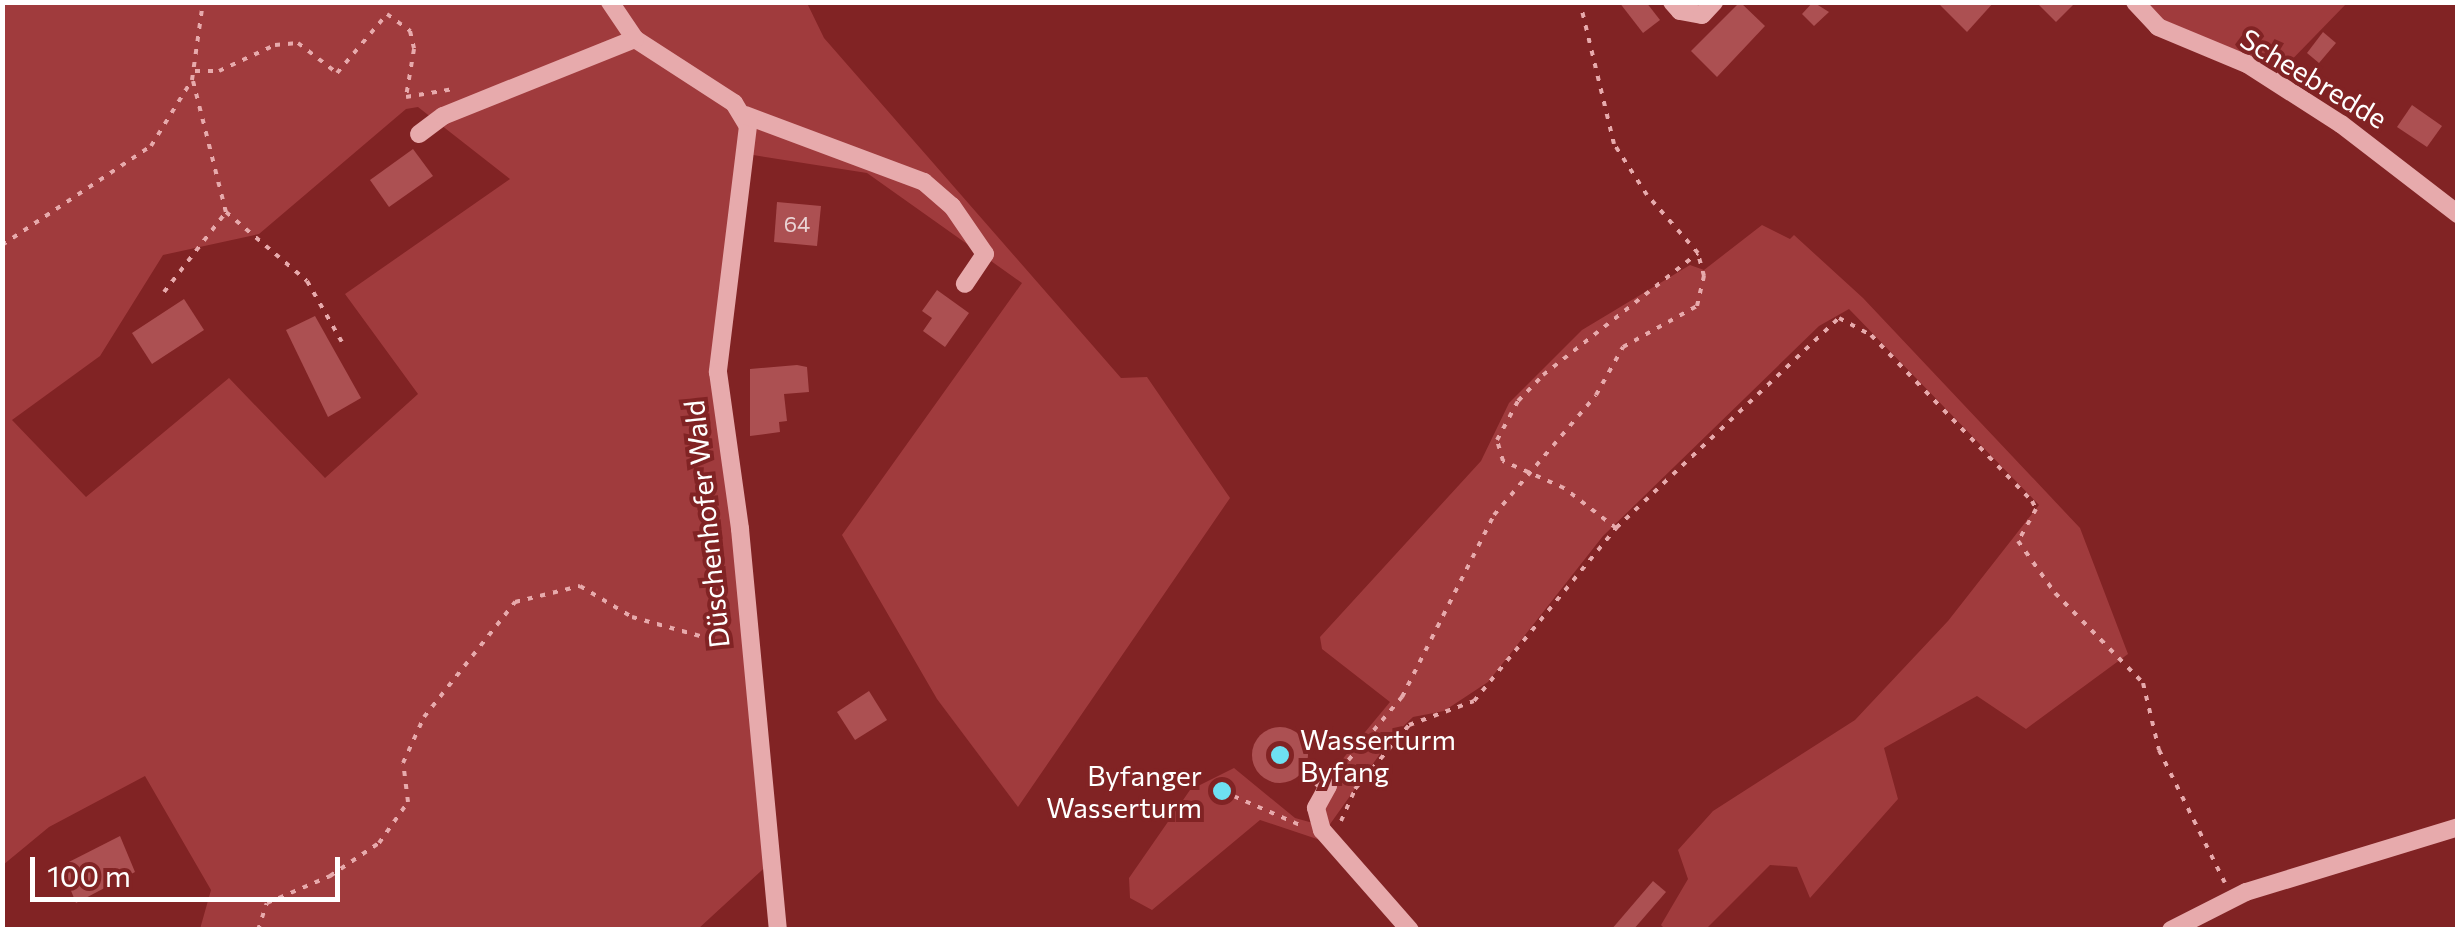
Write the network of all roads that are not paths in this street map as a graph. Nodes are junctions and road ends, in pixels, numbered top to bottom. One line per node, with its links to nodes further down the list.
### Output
1 (1672, 2): 2 (street)
2 (1714, 2)
3 (2135, 2): 8 (street, Scheebredde)
4 (611, 3): 5 (street)
5 (635, 40): 6 (street); 7 (street)
6 (745, 115): 9 (street); 14 (street, Düschenhofer Wald)
7 (420, 134)
8 (2458, 214)
9 (965, 284)
10 (1313, 771): 12 (street)
11 (1300, 789): 12 (street)
12 (1316, 808): 15 (street)
13 (2458, 828): 16 (street)
14 (778, 930)
15 (1410, 930)
16 (2171, 930)

